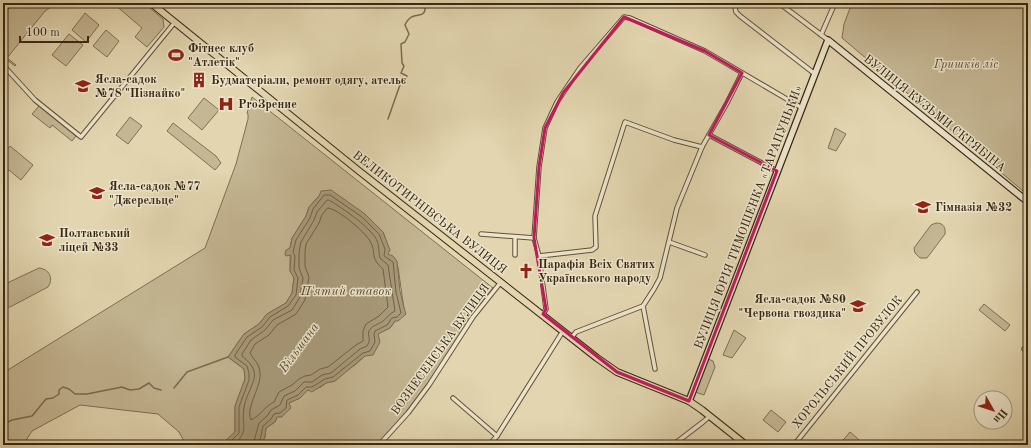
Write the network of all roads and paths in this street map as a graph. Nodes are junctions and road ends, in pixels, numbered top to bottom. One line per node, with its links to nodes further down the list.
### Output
1 (5, 3): 6 (street)
2 (151, 3): 7 (main road, ВЕЛИКОТИРНІВСЬКА ВУЛИЦЯ)
3 (734, 3): 14 (street)
4 (779, 3): 8 (street)
5 (835, 3): 8 (street)
6 (3, 9)
7 (174, 22): 12 (street); 27 (main road, ВЕЛИКОТИРНІВСЬКА ВУЛИЦЯ)
8 (821, 35): 9 (street)
9 (828, 40): 10 (street, ВУЛИЦЯ КУЗЬМИ СКРЯБІНА); 11 (street, ВУЛИЦЯ ЮРІЯ ТИМОШЕНКА «ТАРАПУНЬКИ»)
10 (837, 47): 11 (street); 19 (street, ВУЛИЦЯ КУЗЬМИ СКРЯБІНА)
11 (823, 54): 14 (street, ВУЛИЦЯ ЮРІЯ ТИМОШЕНКА «ТАРАПУНЬКИ»)
12 (3, 65)
13 (742, 73): 15 (street); 16 (street); 22 (street)
14 (815, 74): 15 (street, ВУЛИЦЯ ЮРІЯ ТИМОШЕНКА «ТАРАПУНЬКИ»)
15 (802, 108): 18 (street, ВУЛИЦЯ ЮРІЯ ТИМОШЕНКА «ТАРАПУНЬКИ»)
16 (709, 135): 17 (street); 18 (street)
17 (702, 148): 23 (street); 26 (street)
18 (777, 171): 37 (street, ВУЛИЦЯ ЮРІЯ ТИМОШЕНКА «ТАРАПУНЬКИ»)
19 (1028, 202)
20 (481, 234): 21 (street)
21 (515, 237): 22 (street); 24 (street)
22 (534, 238): 26 (street)
23 (669, 242): 25 (street); 29 (street)
24 (514, 255)
25 (705, 255)
26 (539, 256): 30 (street)
27 (501, 282): 30 (main road, ВЕЛИКОТИРНІВСЬКА ВУЛИЦЯ); 40 (street, ВОЗНЕСЕНСЬКА ВУЛИЦЯ)
28 (917, 292): 44 (street, ХОРОЛЬСЬКИЙ ПРОВУЛОК)
29 (642, 306): 32 (street); 35 (street)
30 (543, 314): 31 (main road, ВЕЛИКОТИРНІВСЬКА ВУЛИЦЯ)
31 (563, 331): 32 (main road, ВЕЛИКОТИРНІВСЬКА ВУЛИЦЯ); 39 (street)
32 (572, 337): 37 (main road, ВЕЛИКОТИРНІВСЬКА ВУЛИЦЯ)
33 (1024, 349): 34 (street)
34 (1028, 352)
35 (655, 369)
36 (453, 398): 39 (street)
37 (689, 401): 38 (main road, ВЕЛИКОТИРНІВСЬКА ВУЛИЦЯ)
38 (710, 415): 42 (street); 43 (main road, ВЕЛИКОТИРНІВСЬКА ВУЛИЦЯ)
39 (497, 436): 41 (street)
40 (379, 445)
41 (489, 445)
42 (673, 445)
43 (746, 445)
44 (794, 445)

